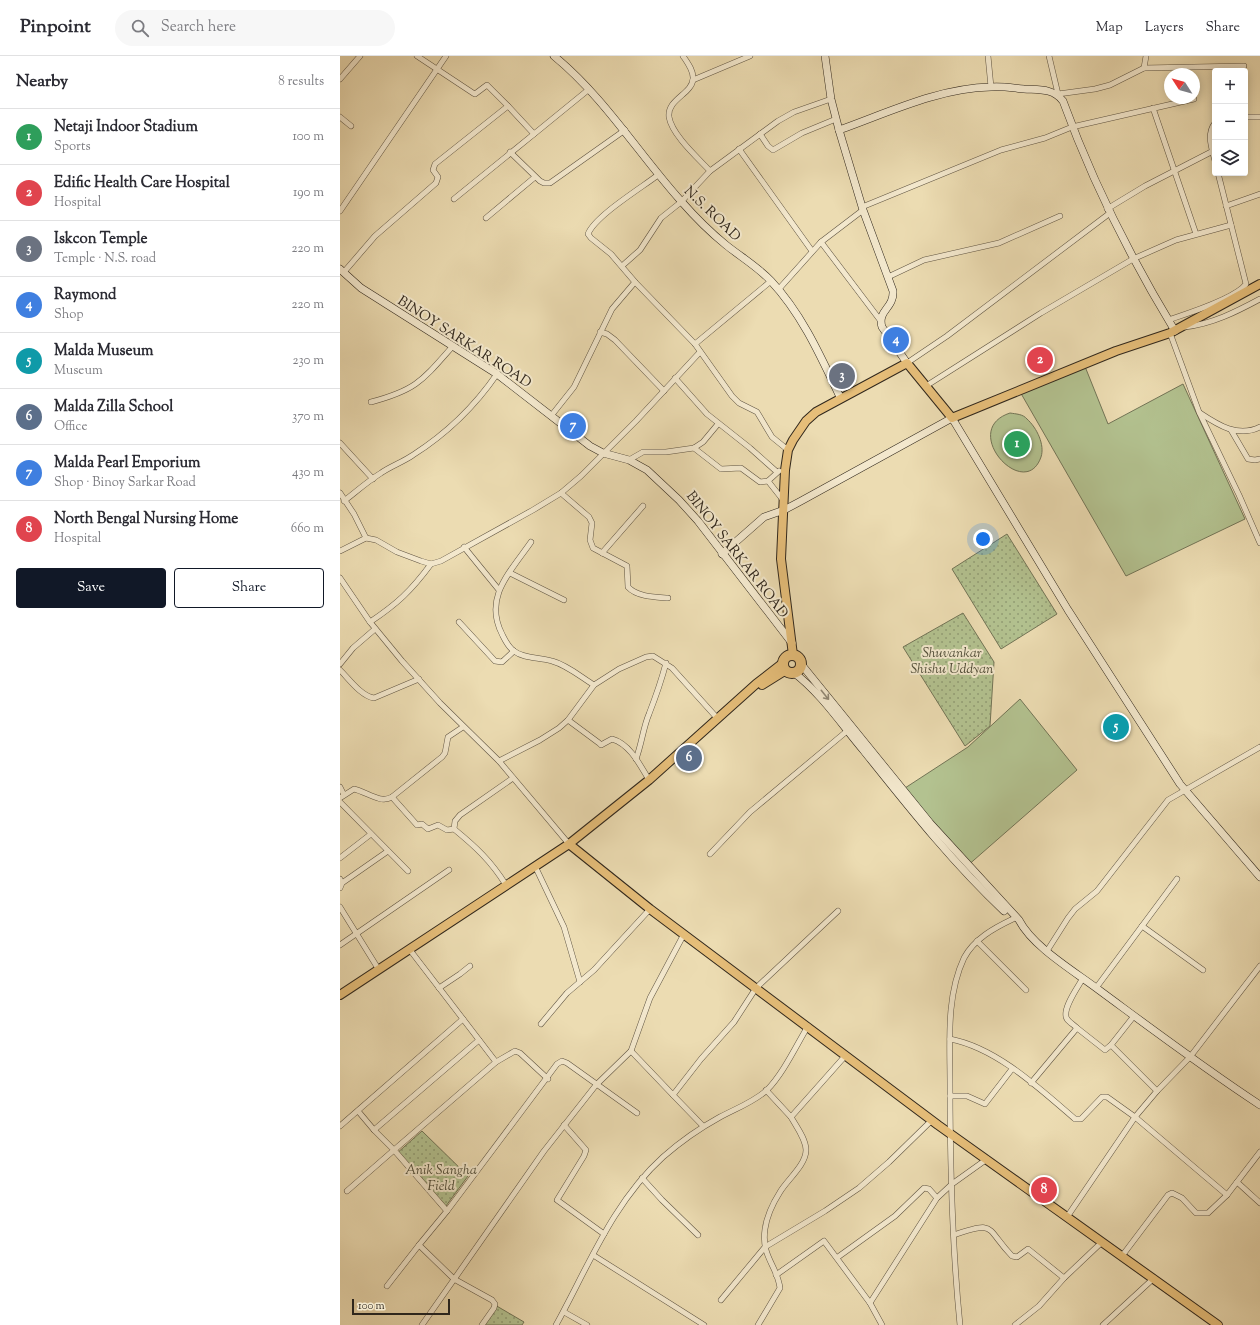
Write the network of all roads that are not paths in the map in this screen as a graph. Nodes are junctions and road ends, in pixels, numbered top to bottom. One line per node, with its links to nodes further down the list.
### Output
1 (360, 56): 14 (street)
2 (417, 56): 12 (street)
3 (446, 56): 12 (street)
4 (554, 56): 17 (street, N.S. ROAD)
5 (683, 56): 15 (street)
6 (750, 56): 15 (street)
7 (824, 56): 19 (street)
8 (988, 56): 16 (street)
9 (1049, 56): 18 (street)
10 (1146, 56): 13 (street)
11 (1244, 66): 13 (street)
12 (436, 68): 21 (street); 47 (street)
13 (1144, 68): 18 (street)
14 (340, 79)
15 (693, 80): 38 (street)
16 (991, 87): 18 (street); 31 (street)
17 (588, 90): 30 (street, N.S. ROAD); 32 (street)
18 (1058, 94): 28 (street)
19 (831, 99): 26 (street); 33 (street)
20 (1171, 104): 22 (street)
21 (508, 106): 32 (street); 57 (street)
22 (1153, 108): 28 (street); 37 (street)
23 (340, 117): 27 (street)
24 (1248, 117): 25 (street)
25 (1260, 117)
26 (836, 118): 31 (street); 33 (street)
27 (351, 126)
28 (1072, 126): 46 (street); 48 (street)
29 (1212, 128): 35 (street)
30 (624, 130): 39 (street, N.S. ROAD); 41 (street)
31 (839, 130): 46 (street)
32 (534, 134): 36 (street)
33 (760, 134): 34 (street)
34 (739, 149): 38 (street); 54 (street)
35 (1212, 151): 37 (street)
36 (510, 152): 41 (street); 43 (street)
37 (1176, 170): 48 (street); 52 (street)
38 (710, 171): 44 (street)
39 (658, 175): 44 (street, N.S. ROAD); 56 (street)
40 (1219, 176): 45 (street)
41 (535, 177): 50 (street)
42 (1260, 194): 45 (street)
43 (454, 199)
44 (681, 202): 56 (street); 59 (street, N.S. ROAD)
45 (1226, 206): 51 (street)
46 (862, 209): 53 (street); 58 (street)
47 (340, 211)
48 (1109, 211): 55 (street); 71 (street)
49 (1060, 216): 58 (street)
50 (486, 218)
51 (1231, 225): 52 (street); 65 (street)
52 (1196, 234): 55 (street)
53 (822, 242): 54 (street); 64 (street)
54 (812, 251): 62 (street)
55 (1133, 259): 65 (street); 74 (street)
56 (622, 266): 60 (street)
57 (342, 271): 69 (street, BINOY SARKAR ROAD)
58 (888, 277): 64 (street)
59 (771, 281): 62 (street, N.S. ROAD); 68 (street)
60 (635, 282): 67 (street); 68 (street)
61 (1260, 284): 66 (main road)
62 (778, 290): 76 (street, N.S. ROAD)
63 (1260, 299): 66 (street)
64 (880, 320): 71 (street)
65 (1168, 320): 66 (street)
66 (1175, 330): 78 (street); 80 (main road)
67 (600, 332): 75 (street); 79 (street)
68 (695, 344): 70 (street)
69 (452, 347): 72 (street, BINOY SARKAR ROAD); 77 (street)
70 (700, 352): 73 (street); 86 (street)
71 (907, 363): 74 (main road); 76 (main road)
72 (496, 374): 79 (street, BINOY SARKAR ROAD); 91 (street)
73 (675, 378): 75 (street); 81 (street)
74 (926, 386): 80 (main road)
75 (664, 391): 87 (street)
76 (840, 398): 86 (main road)
77 (371, 402)
78 (1199, 412): 83 (street); 100 (street)
79 (551, 416): 87 (street, BINOY SARKAR ROAD)
80 (952, 418): 97 (street); 132 (street)
81 (718, 424): 85 (street); 90 (street)
82 (1260, 427): 83 (street)
83 (1231, 430): 88 (street)
84 (340, 443): 91 (street)
85 (694, 448): 89 (street); 92 (street)
86 (788, 450): 90 (main road)
87 (603, 453): 89 (street, BINOY SARKAR ROAD); 94 (street)
88 (1260, 459)
89 (629, 460): 104 (street, BINOY SARKAR ROAD)
90 (781, 471): 92 (street); 97 (main road)
91 (373, 479): 95 (street)
92 (768, 481): 97 (street)
93 (340, 493): 95 (street)
94 (561, 493): 101 (street); 103 (street)
95 (344, 501): 98 (street)
96 (643, 506): 103 (street)
97 (784, 506): 104 (street); 115 (main road)
98 (366, 538): 102 (street); 105 (street)
99 (531, 542): 106 (street)
100 (1260, 543)
101 (464, 547): 105 (street); 108 (street)
102 (340, 551)
103 (602, 554): 109 (street)
104 (722, 554): 115 (street, BINOY SARKAR ROAD)
105 (431, 564): 111 (street)
106 (510, 573): 108 (street); 110 (street)
107 (340, 578): 111 (street)
108 (499, 590): 114 (street)
109 (668, 598)
110 (564, 600)
111 (370, 622): 113 (street)
112 (459, 622): 114 (street)
113 (375, 629): 117 (street); 120 (street)
114 (514, 651): 121 (street)
115 (796, 653): 118 (highway); 118 (highway); 153 (street, BINOY SARKAR ROAD, one-way to 153)
116 (666, 663): 121 (street); 122 (street); 127 (street)
117 (340, 664)
118 (788, 668): 122 (main road); 125 (street)
119 (340, 670): 120 (street)
120 (419, 679): 124 (street)
121 (594, 685): 123 (street)
122 (718, 719): 130 (main road)
123 (568, 720): 127 (street); 128 (street)
124 (463, 727): 128 (street); 134 (street)
125 (847, 731): 140 (street); 152 (street)
126 (1260, 748): 132 (street)
127 (636, 758): 130 (street)
128 (499, 761): 129 (street)
129 (513, 778): 136 (street); 138 (street)
130 (649, 780): 138 (main road)
131 (340, 787): 133 (street)
132 (1186, 790): 145 (street); 160 (street)
133 (342, 797): 134 (street)
134 (392, 797): 136 (street)
135 (340, 802): 137 (street)
136 (454, 829): 148 (street)
137 (371, 834): 139 (street); 141 (street)
138 (568, 844): 142 (main road); 150 (main road)
139 (388, 851): 144 (street); 147 (street)
140 (710, 854)
141 (340, 858)
142 (535, 866): 148 (main road); 166 (street)
143 (449, 870): 155 (street)
144 (408, 871)
145 (1260, 877)
146 (1177, 879): 154 (street)
147 (341, 883)
148 (506, 885): 159 (main road)
149 (340, 907): 155 (street)
150 (650, 909): 156 (main road); 166 (street)
151 (838, 911): 168 (street)
152 (1013, 919): 153 (street); 157 (street)
153 (1021, 924): 160 (street)
154 (1142, 926): 164 (street); 169 (street)
155 (357, 934): 158 (street); 163 (street)
156 (684, 934): 168 (main road); 180 (street)
157 (976, 941): 170 (street); 177 (street)
158 (340, 945)
159 (410, 950): 163 (main road); 167 (street)
160 (1047, 951): 165 (street)
161 (470, 966): 167 (street)
162 (1260, 966): 182 (street)
163 (379, 970): 171 (main road)
164 (1203, 970)
165 (1083, 978): 169 (street); 176 (street)
166 (580, 982): 174 (street)
167 (439, 988): 173 (street)
168 (756, 988): 175 (main road); 190 (street)
169 (1096, 988): 172 (street)
170 (1026, 990)
171 (340, 995)
172 (1134, 1016): 179 (street); 182 (street)
173 (463, 1019): 178 (street); 193 (street)
174 (541, 1024)
175 (808, 1026): 181 (main road); 188 (street)
176 (1077, 1028): 179 (street); 186 (street)
177 (950, 1039): 184 (street); 191 (street)
178 (480, 1040): 183 (street); 201 (street)
179 (1111, 1045): 189 (street)
180 (631, 1051): 187 (street); 190 (street)
181 (846, 1055): 195 (street); 197 (main road)
182 (1190, 1056): 189 (street); 192 (street)
183 (496, 1062): 185 (street); 203 (street)
184 (1012, 1069): 186 (street); 191 (street)
185 (548, 1079): 187 (street); 213 (street)
186 (1031, 1083): 196 (street)
187 (596, 1085): 194 (street); 199 (street)
188 (766, 1090): 195 (street); 200 (street)
189 (1157, 1090): 196 (street)
190 (672, 1095): 200 (street)
191 (950, 1096): 202 (street)
192 (1260, 1105)
193 (358, 1112): 198 (street); 201 (street)
194 (637, 1113)
195 (791, 1116): 220 (street)
196 (1135, 1118): 210 (street); 214 (street)
197 (932, 1120): 202 (main road); 220 (street)
198 (340, 1126)
199 (564, 1126): 215 (street); 227 (street)
200 (703, 1126): 206 (street)
201 (374, 1130): 203 (street)
202 (950, 1132): 205 (main road); 208 (street)
203 (394, 1150): 209 (street); 213 (street)
204 (1260, 1152): 207 (street)
205 (986, 1159): 208 (street); 214 (main road)
206 (642, 1178): 215 (street); 216 (street)
207 (1237, 1182): 210 (street); 212 (street)
208 (952, 1184): 211 (street); 217 (street)
209 (347, 1191)
210 (1227, 1196): 222 (street)
211 (937, 1198): 223 (street); 230 (street)
212 (1260, 1203)
213 (447, 1211): 219 (street)
214 (1067, 1217): 218 (main road)
215 (604, 1234): 221 (street)
216 (698, 1235)
217 (954, 1235): 225 (street); 240 (street)
218 (1102, 1242): 222 (main road); 225 (street)
219 (420, 1245): 227 (street); 228 (street)
220 (765, 1247): 224 (street); 229 (street)
221 (593, 1255): 231 (street); 237 (street)
222 (1122, 1256): 226 (main road)
223 (838, 1257): 224 (street); 230 (street)
224 (776, 1275): 238 (street)
225 (1064, 1278): 241 (street)
226 (1154, 1278): 232 (main road); 242 (street)
227 (454, 1279): 233 (street); 234 (street)
228 (387, 1286)
229 (721, 1300)
230 (870, 1303): 239 (street)
231 (564, 1312): 235 (street); 236 (street)
232 (1216, 1324)
233 (422, 1325)
234 (482, 1325)
235 (556, 1325)
236 (588, 1325)
237 (704, 1325)
238 (758, 1325)
239 (882, 1325)
240 (960, 1325)
241 (1015, 1325)
242 (1103, 1325)

